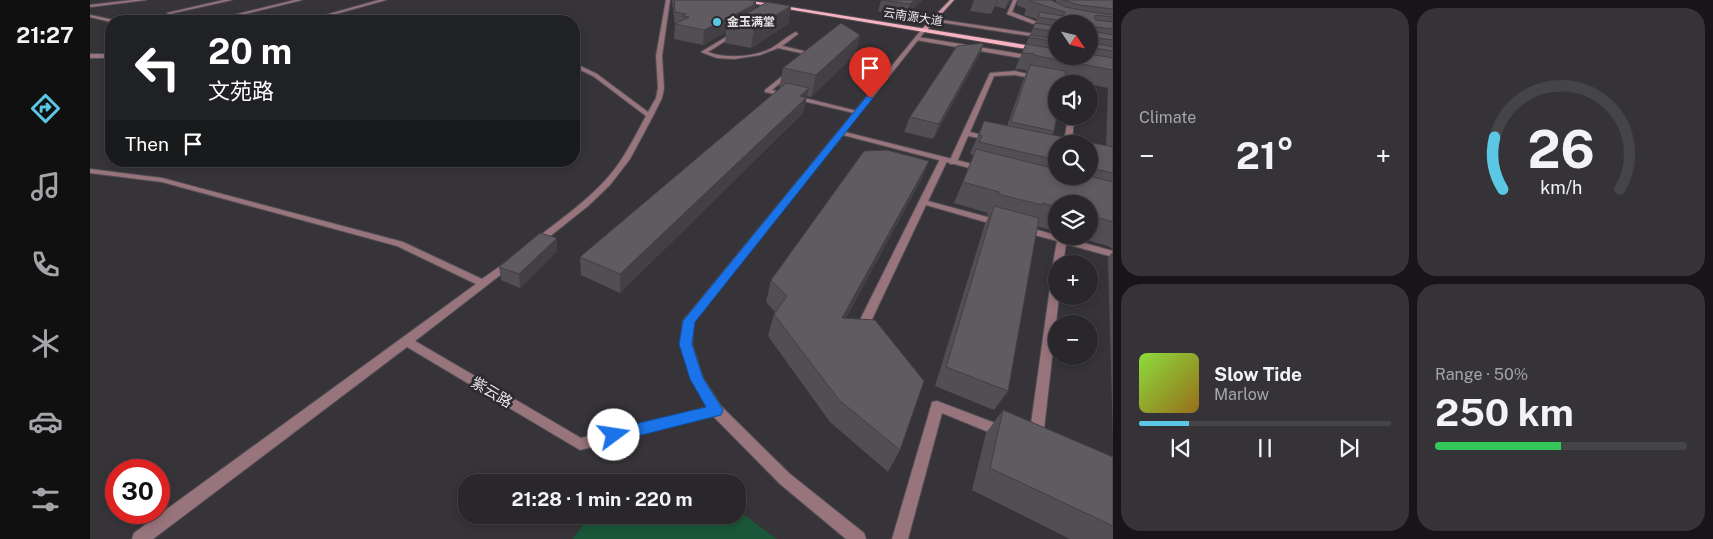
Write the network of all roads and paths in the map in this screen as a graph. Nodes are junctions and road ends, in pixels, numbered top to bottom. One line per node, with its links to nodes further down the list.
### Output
1 (144, 0): 9 (street)
2 (230, 0): 12 (street)
3 (300, 0): 13 (street)
4 (384, 0): 14 (street)
5 (668, 0): 34 (street)
6 (736, 0): 10 (main road, 云南源大道)
7 (952, 0): 17 (main road)
8 (1015, 0): 18 (street)
9 (90, 6)
10 (780, 7): 11 (street); 19 (main road, 云南源大道)
11 (772, 12)
12 (169, 13)
13 (236, 15)
14 (328, 15)
15 (90, 16): 16 (street)
16 (105, 19)
17 (935, 20): 19 (main road); 22 (street)
18 (1048, 26)
19 (924, 30): 23 (street); 25 (main road, 云南源大道)
20 (739, 31): 24 (street)
21 (796, 33): 24 (street)
22 (1048, 38)
23 (918, 39): 29 (street); 33 (street)
24 (776, 46): 28 (street)
25 (1048, 51)
26 (90, 56): 27 (street)
27 (105, 56)
28 (807, 59)
29 (1045, 60)
30 (580, 68): 34 (street)
31 (794, 70): 33 (street)
32 (1048, 79): 36 (street)
33 (858, 112): 35 (street)
34 (650, 116): 44 (street)
35 (841, 133): 38 (street); 51 (street)
36 (966, 133): 37 (street); 38 (street)
37 (1002, 141)
38 (948, 161): 40 (street); 41 (street)
39 (90, 171): 47 (street)
40 (991, 171)
41 (923, 202): 42 (street); 49 (street)
42 (1048, 236)
43 (1080, 245): 45 (street)
44 (531, 247)
45 (1113, 254)
46 (515, 260): 47 (street)
47 (484, 284): 50 (street)
48 (1053, 305): 54 (street)
49 (859, 334)
50 (407, 341): 51 (street, 紫云路); 52 (street)
51 (716, 410): 53 (street)
52 (140, 539)
53 (858, 539)
54 (900, 539)

